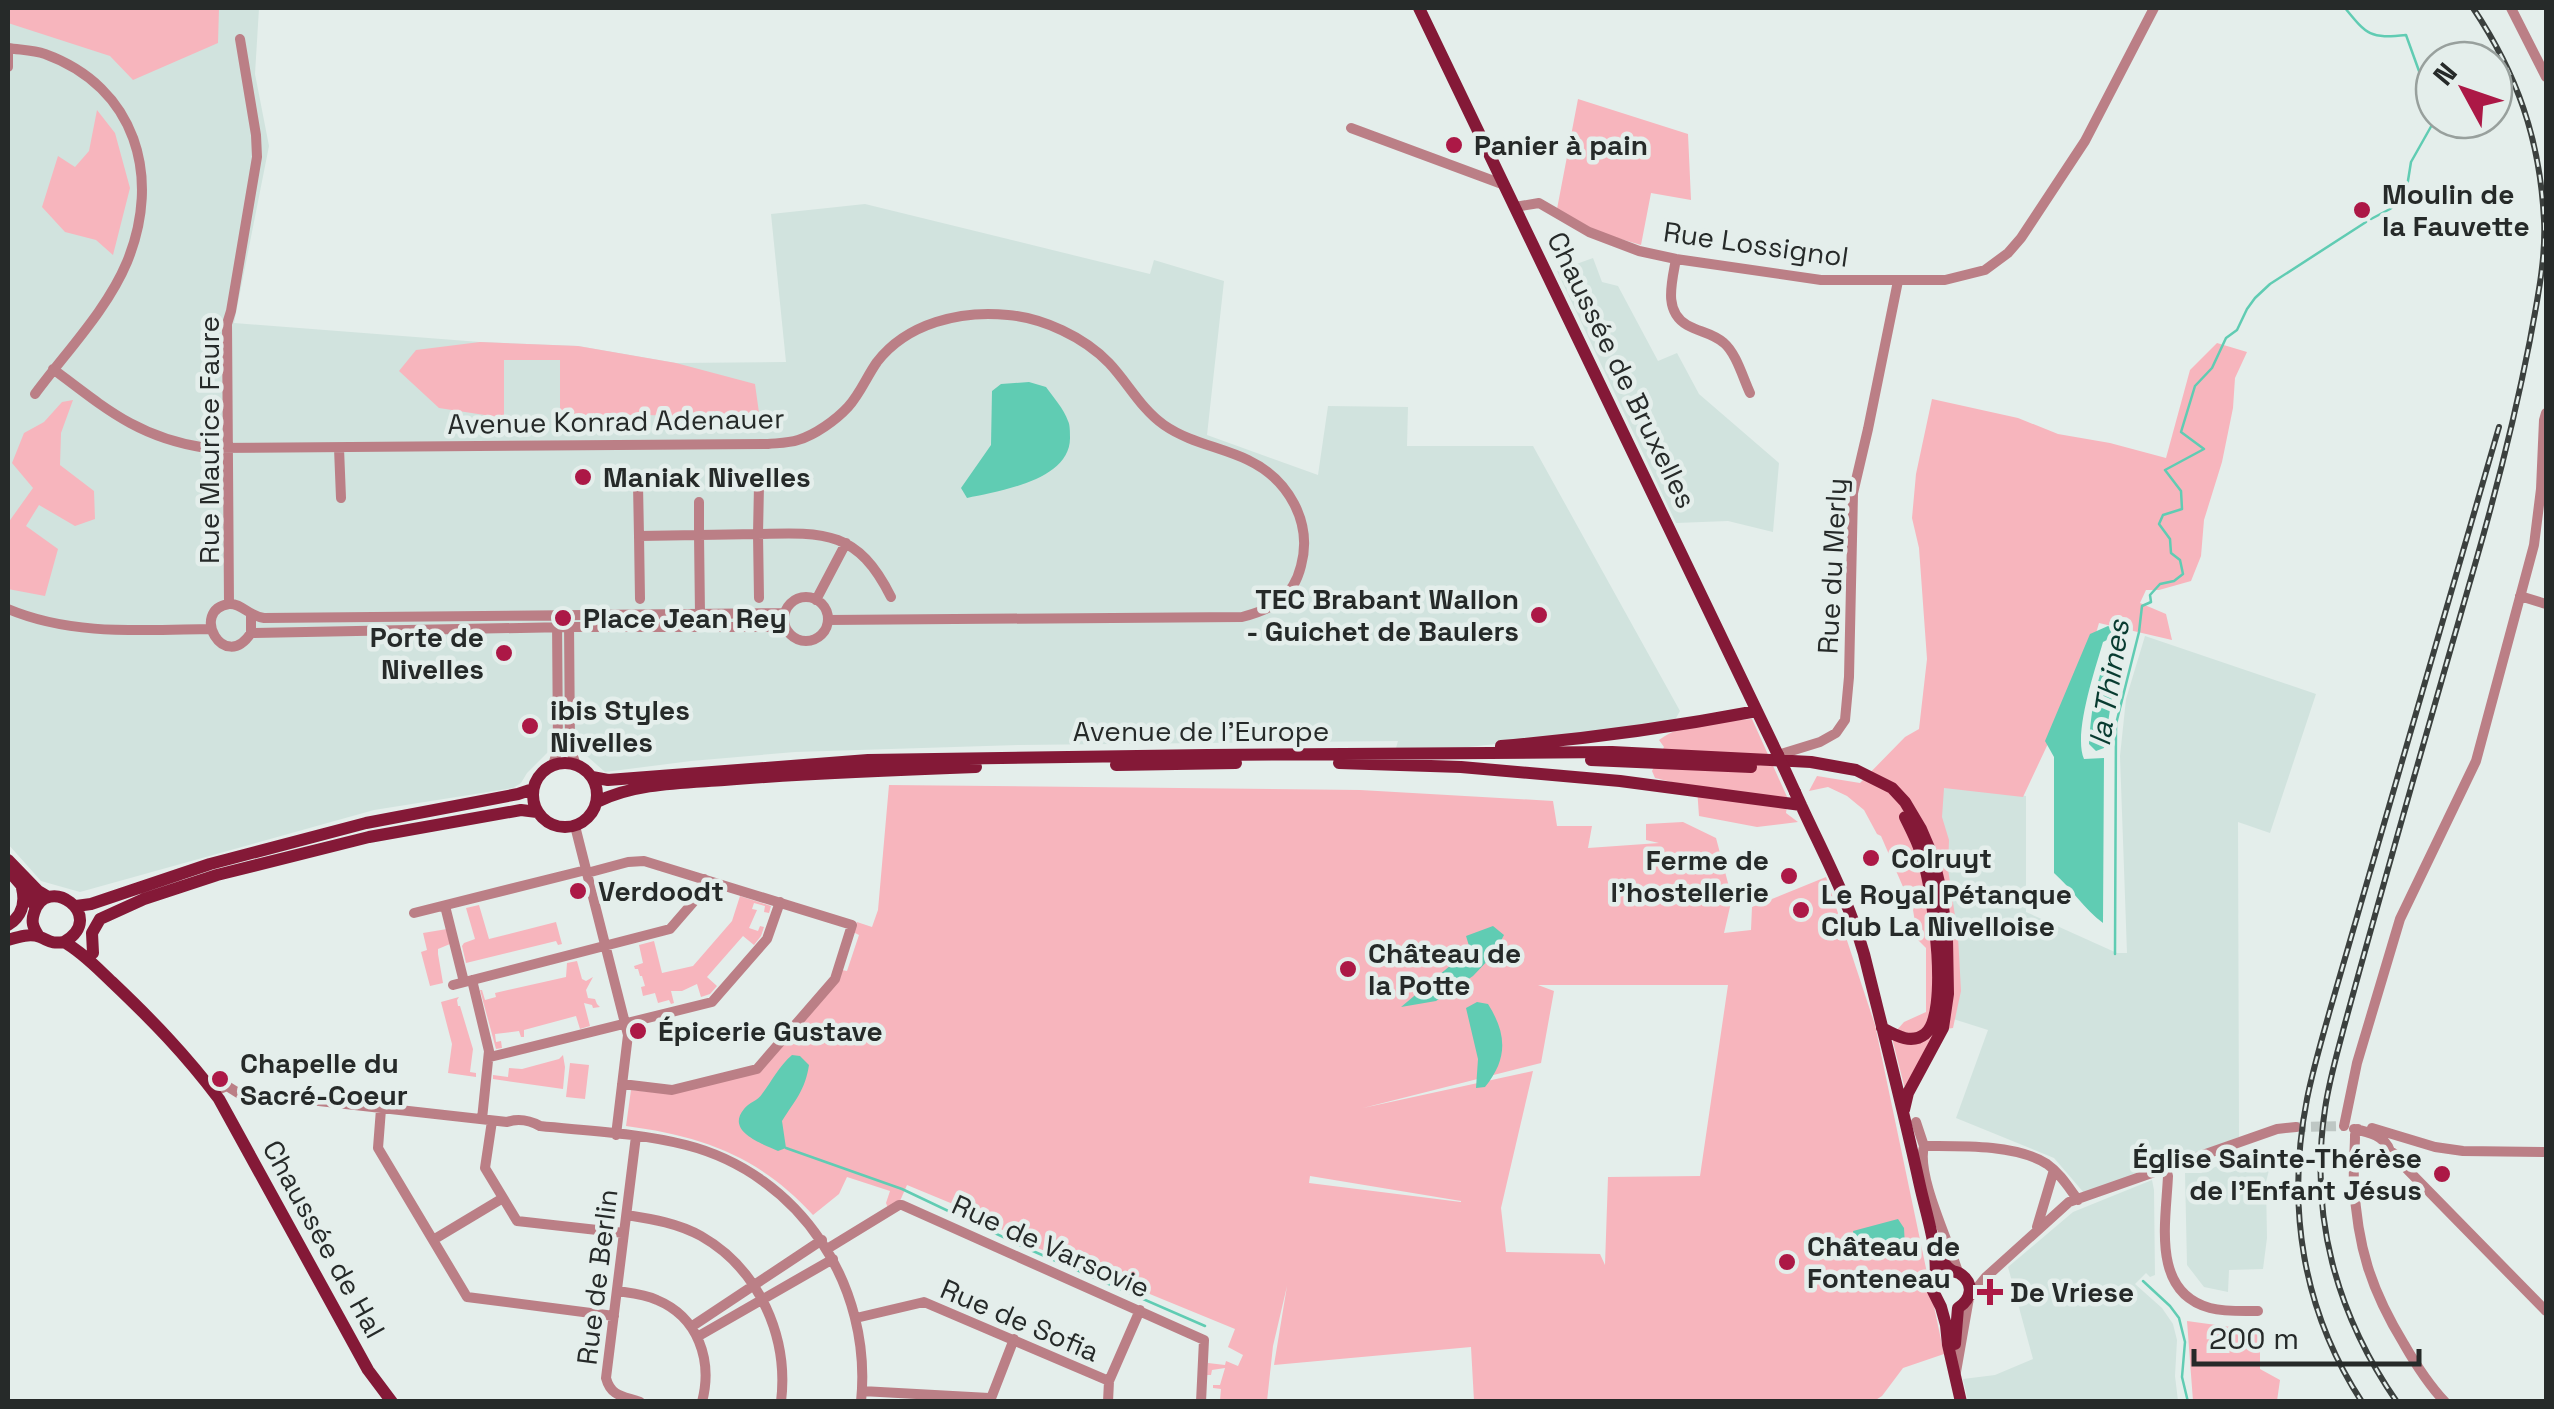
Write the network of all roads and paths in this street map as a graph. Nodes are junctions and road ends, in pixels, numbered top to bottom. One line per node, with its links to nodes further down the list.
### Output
1 (1420, 8): 9 (main road, Chaussée de Bruxelles)
2 (2154, 8): 12 (street, Rue Lossignol)
3 (2510, 8): 7 (street)
4 (240, 39): 18 (street, Rue Maurice Faure)
5 (8, 48): 6 (street); 13 (street)
6 (8, 66)
7 (2546, 77)
8 (1351, 128): 9 (street)
9 (1502, 184): 10 (main road, Chaussée de Bruxelles)
10 (1515, 206): 11 (street, Rue Lossignol); 45 (main road, Chaussée de Bruxelles)
11 (1676, 259): 12 (street, Rue Lossignol); 14 (street)
12 (1898, 281): 47 (street, Rue du Merly)
13 (53, 369): 15 (street); 18 (street, Avenue Konrad Adenauer)
14 (1750, 393)
15 (35, 394)
16 (2546, 413): 27 (street)
17 (339, 448): 18 (street, Avenue Konrad Adenauer); 21 (street); 40 (street, Avenue Konrad Adenauer)
18 (228, 449): 32 (street, Rue Maurice Faure)
19 (759, 484): 23 (street)
20 (638, 486): 25 (street)
21 (340, 498)
22 (699, 502): 24 (street)
23 (758, 534): 24 (street); 26 (street); 29 (street)
24 (700, 535): 25 (street); 36 (street)
25 (640, 536): 30 (street)
26 (846, 543): 28 (street); 31 (street)
27 (2520, 596): 33 (street); 89 (street)
28 (891, 597)
29 (759, 598)
30 (640, 599)
31 (816, 600): 35 (street); 40 (street)
32 (230, 604): 37 (street); 43 (street)
33 (2546, 604)
34 (8, 608): 43 (street)
35 (784, 613): 36 (street); 42 (street)
36 (700, 614): 39 (street)
37 (251, 616): 41 (street); 44 (street)
38 (563, 620): 39 (street); 41 (street); 49 (street); 50 (street)
39 (582, 620): 42 (street)
40 (828, 620): 42 (street)
41 (543, 621): 44 (street)
42 (785, 627)
43 (211, 629): 44 (street)
44 (251, 633)
45 (1757, 710): 46 (main road); 47 (main road, Chaussée de Bruxelles)
46 (1394, 755): 51 (main road, Avenue de l'Europe); 52 (main road, Avenue de l'Europe)
47 (1778, 755): 54 (main road, Chaussée de Bruxelles, bridge)
48 (1317, 762): 51 (main road, Avenue de l'Europe); 54 (main road); 55 (main road, Avenue de l'Europe)
49 (554, 765): 50 (main road); 53 (main road)
50 (576, 765): 52 (main road)
51 (1808, 765): 80 (main road); 85 (main road)
52 (592, 777): 55 (main road)
53 (533, 789): 56 (main road); 66 (main road)
54 (1798, 798): 80 (main road)
55 (597, 802): 57 (main road)
56 (537, 812): 57 (main road); 64 (main road)
57 (575, 826): 60 (street)
58 (8, 860): 63 (main road)
59 (8, 869): 62 (main road)
60 (587, 872): 61 (street); 67 (street); 75 (street)
61 (704, 879): 65 (street); 75 (street)
62 (21, 886): 68 (main road); 71 (main road)
63 (48, 897): 66 (main road); 68 (main road)
64 (144, 899): 70 (main road); 76 (main road)
65 (780, 902): 79 (street); 82 (street)
66 (76, 906): 70 (main road)
67 (445, 906): 69 (street); 77 (street)
68 (34, 913): 71 (main road); 72 (main road)
69 (414, 913)
70 (78, 927): 74 (main road); 76 (main road, Chaussée de Hal)
71 (8, 928)
72 (38, 935): 73 (main road); 74 (main road)
73 (8, 940)
74 (64, 942): 78 (main road, Chaussée de Hal)
75 (606, 946): 77 (street); 79 (street)
76 (92, 953): 78 (main road, Chaussée de Hal)
77 (463, 982): 81 (street)
78 (138, 1007): 83 (main road, Chaussée de Hal)
79 (626, 1024): 81 (street); 82 (street)
80 (1882, 1028): 85 (main road)
81 (490, 1056): 86 (street)
82 (622, 1084): 92 (street)
83 (214, 1092): 84 (street); 128 (main road, Chaussée de Hal)
84 (381, 1109): 86 (street); 105 (street)
85 (1904, 1110): 87 (main road)
86 (487, 1120): 92 (street); 99 (street)
87 (1912, 1126): 95 (street); 104 (main road)
88 (2296, 1126): 97 (street)
89 (2344, 1126): 90 (street); 91 (street)
90 (2358, 1129): 91 (street); 94 (street); 135 (street)
91 (2379, 1129): 94 (street)
92 (616, 1134): 93 (street)
93 (636, 1136): 101 (street, Rue de Berlin); 106 (street)
94 (2396, 1144): 96 (street); 116 (street)
95 (1924, 1146): 98 (street); 107 (street)
96 (2546, 1152)
97 (2166, 1168): 100 (street); 117 (street)
98 (2054, 1170): 100 (street); 102 (street)
99 (503, 1198): 103 (street); 105 (street)
100 (2078, 1200): 102 (street)
101 (626, 1216): 103 (street, Rue de Berlin); 110 (street)
102 (2036, 1230): 108 (street)
103 (624, 1233): 111 (street, Rue de Berlin)
104 (1932, 1239): 107 (main road); 109 (main road)
105 (433, 1240): 118 (street)
106 (827, 1250): 110 (street); 112 (street); 115 (street, Rue de Varsovie); 119 (street)
107 (1960, 1275): 108 (street); 109 (main road); 113 (main road)
108 (1986, 1277): 113 (street)
109 (1936, 1280): 114 (main road)
110 (752, 1286): 112 (street); 120 (street)
111 (617, 1291): 118 (street, Rue de Berlin); 120 (street)
112 (762, 1300): 120 (street); 131 (street)
113 (1964, 1303): 114 (main road); 122 (main road); 123 (street)
114 (1942, 1307): 122 (main road)
115 (1140, 1310): 124 (street); 133 (street, Rue de Varsovie)
116 (2546, 1311)
117 (2258, 1312)
118 (614, 1316): 125 (street, Rue de Berlin)
119 (856, 1318): 121 (street, Rue de Sofia); 126 (street)
120 (694, 1332): 130 (street)
121 (1014, 1340): 124 (street, Rue de Sofia); 127 (street)
122 (1952, 1356): 123 (main road)
123 (1956, 1373): 134 (main road)
124 (1109, 1382): 132 (street)
125 (608, 1396): 129 (street, Rue de Berlin)
126 (862, 1396): 127 (street)
127 (990, 1400)
128 (392, 1402)
129 (640, 1402)
130 (702, 1402)
131 (781, 1402)
132 (1108, 1402)
133 (1200, 1402)
134 (1961, 1402)
135 (2445, 1402)

